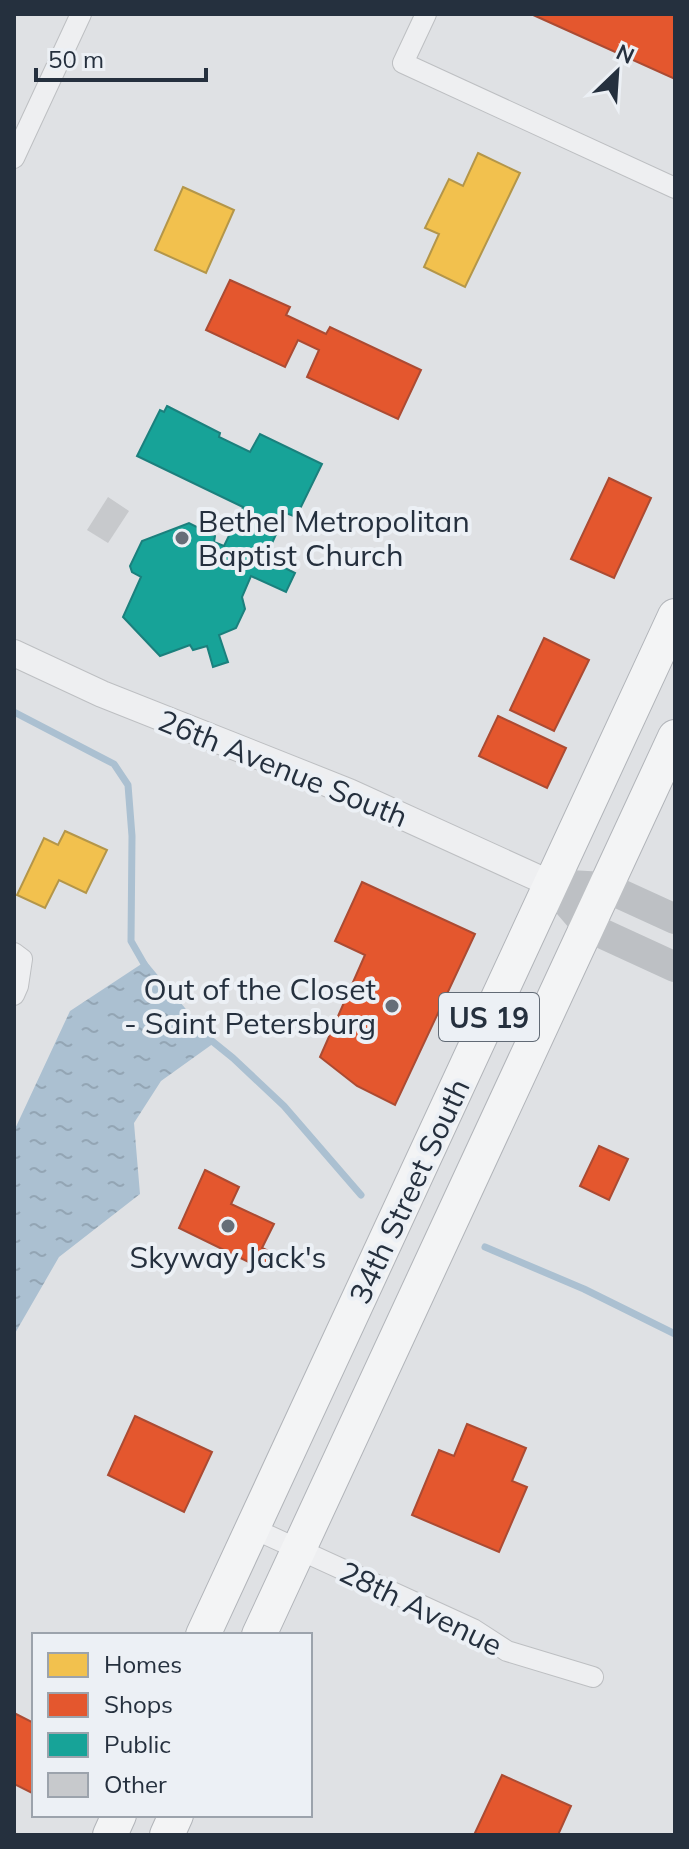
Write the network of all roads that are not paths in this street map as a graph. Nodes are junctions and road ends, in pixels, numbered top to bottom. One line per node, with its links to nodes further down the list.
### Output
1 (81, 14): 3 (street)
2 (426, 14): 4 (street)
3 (14, 158)
4 (675, 188)
5 (675, 616): 8 (highway, 34th Street South / US 19)
6 (14, 653): 8 (street, 26th Avenue South)
7 (675, 737): 9 (highway, 34th Street South / US 19)
8 (551, 884): 9 (main road, 26th Avenue South); 11 (main road, 26th Avenue South); 15 (highway, 34th Street South / US 19)
9 (605, 887): 10 (main road, 26th Avenue South); 11 (highway, 34th Street South / US 19)
10 (675, 919)
11 (588, 927): 13 (main road, 26th Avenue South); 16 (highway, 34th Street South / US 19)
12 (18, 956): 14 (street)
13 (675, 967)
14 (14, 995)
15 (252, 1528): 16 (street, 28th Avenue); 17 (highway, 34th Street South / US 19)
16 (299, 1549): 18 (highway, 34th Street South / US 19); 19 (street, 28th Avenue)
17 (204, 1633)
18 (260, 1633)
19 (593, 1677)

